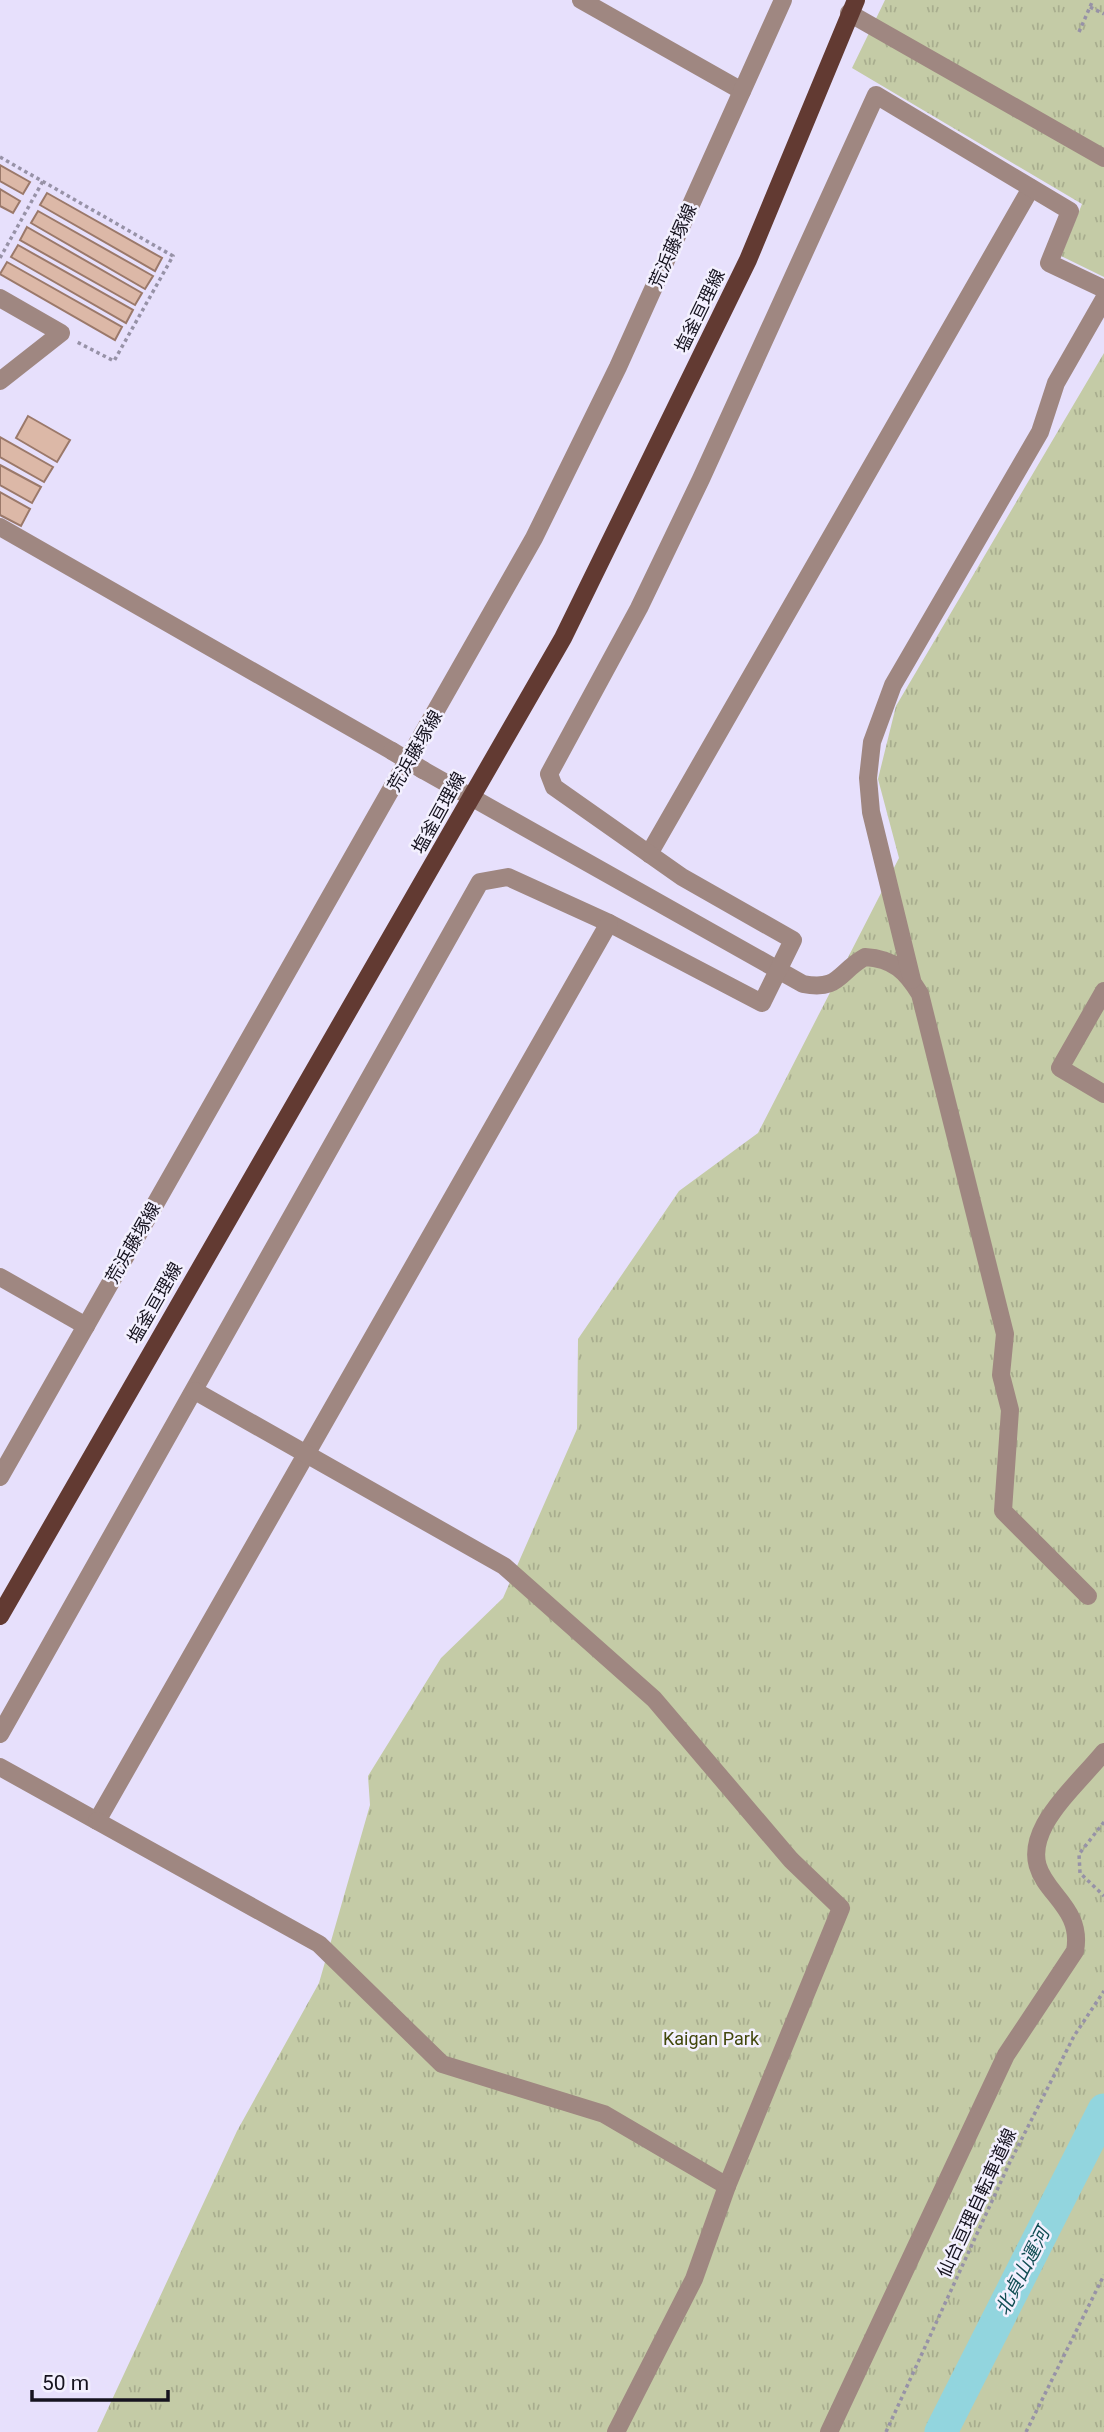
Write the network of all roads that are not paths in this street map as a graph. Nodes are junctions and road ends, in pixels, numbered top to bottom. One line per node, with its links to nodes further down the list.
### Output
1 (581, 0): 4 (street)
2 (783, 0): 4 (street, 荒浜藤塚線)
3 (853, 7): 5 (street); 12 (main road, 塩釜亘理線)
4 (742, 91): 20 (street, 荒浜藤塚線)
5 (1104, 158)
6 (1031, 188): 7 (street); 13 (street); 13 (street)
7 (1104, 289)
8 (0, 298): 10 (street)
9 (1104, 299): 16 (street)
10 (0, 381)
11 (0, 527): 12 (street, bridge)
12 (472, 799): 15 (street); 25 (main road, 塩釜亘理線)
13 (649, 854): 15 (street)
14 (609, 923): 15 (street); 21 (street); 22 (street)
15 (778, 971): 16 (street)
16 (913, 984): 24 (street)
17 (1104, 991): 18 (street)
18 (1104, 1094)
19 (0, 1277): 20 (street)
20 (86, 1326): 23 (street, 荒浜藤塚線)
21 (195, 1391): 22 (street); 26 (street)
22 (306, 1454): 29 (street); 30 (street)
23 (0, 1477)
24 (1088, 1596)
25 (0, 1616)
26 (0, 1734)
27 (1104, 1752): 32 (street)
28 (0, 1767): 29 (street)
29 (97, 1821): 30 (street)
30 (727, 2186): 31 (street)
31 (616, 2432)
32 (829, 2432)

